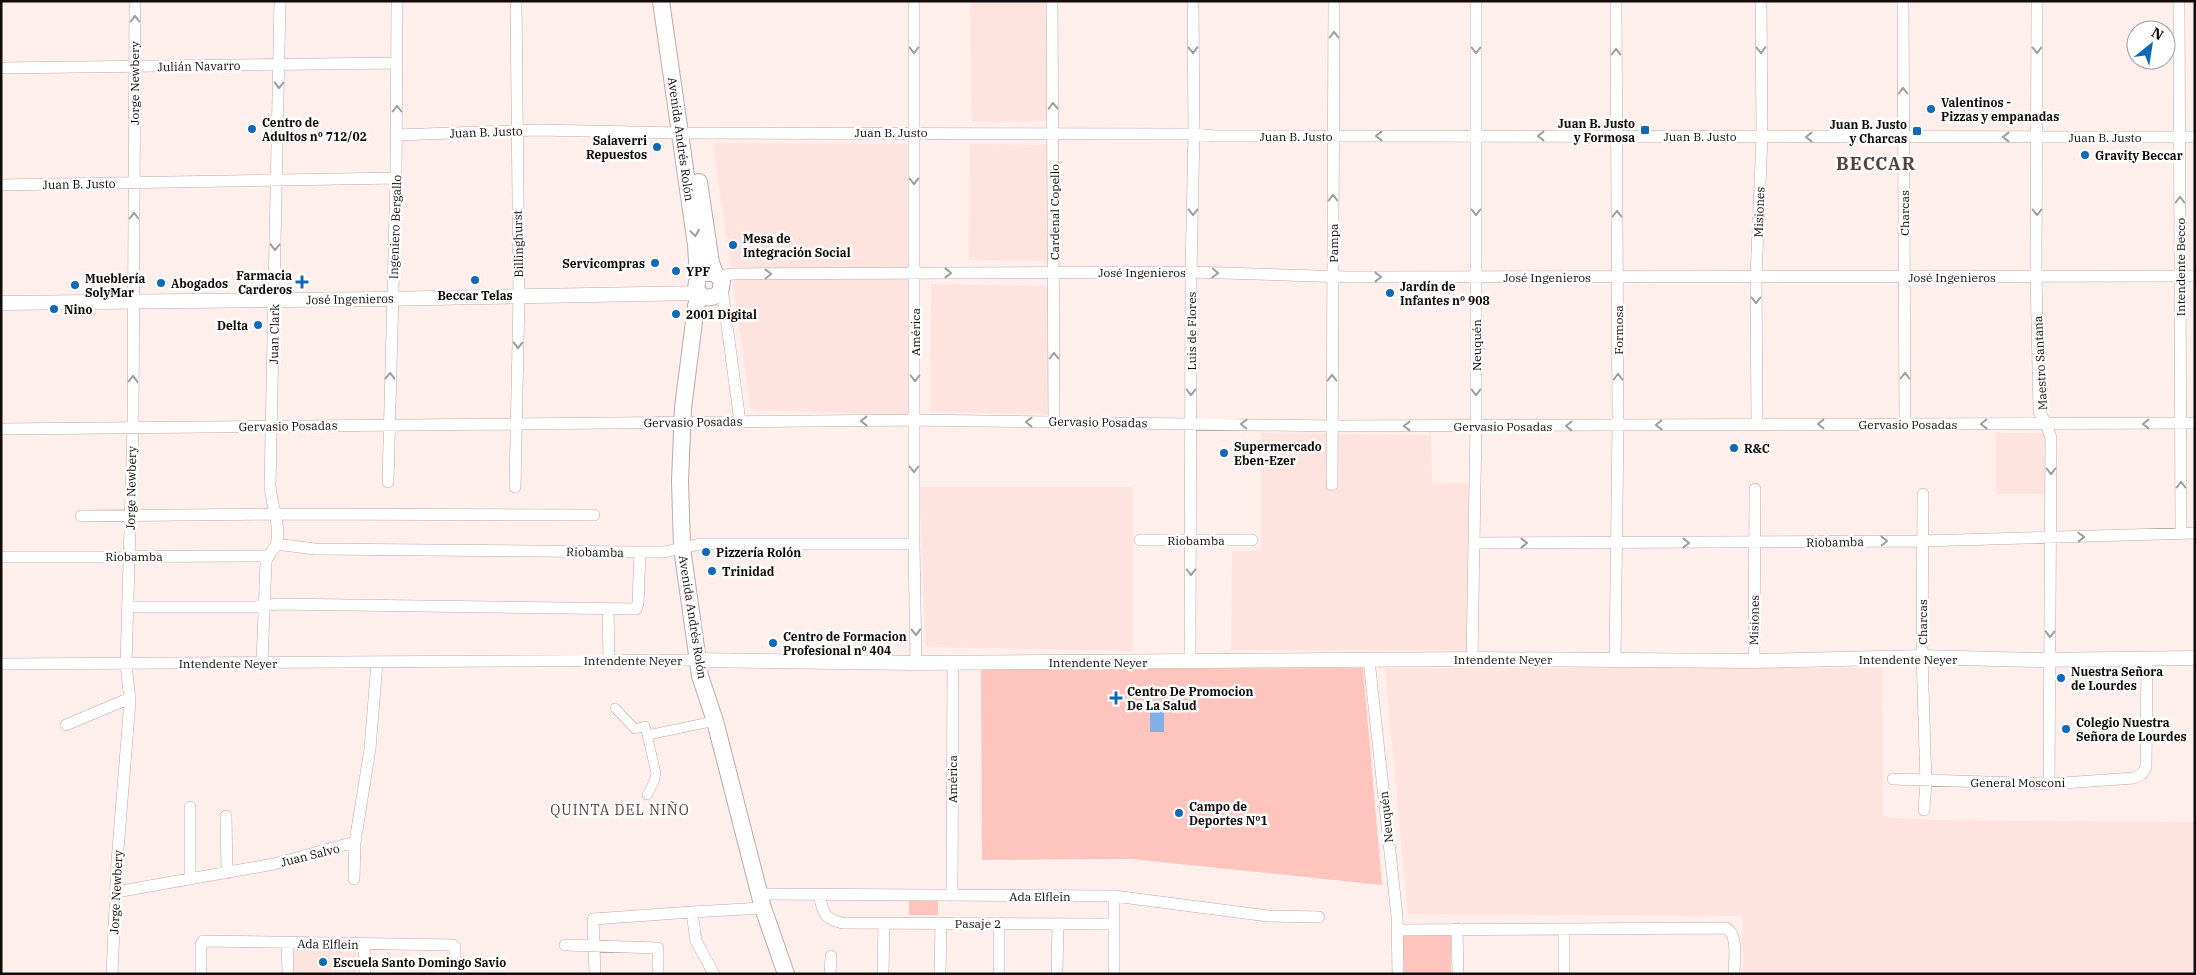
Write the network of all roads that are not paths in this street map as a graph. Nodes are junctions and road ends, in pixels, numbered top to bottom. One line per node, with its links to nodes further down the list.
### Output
1 (135, 1): 19 (street, Jorge Newbery, one-way to 1)
2 (280, 1): 18 (street, Juan Clark)
3 (397, 1): 17 (street, Ingeniero Bergallo)
4 (516, 1): 21 (street, Billinghurst)
5 (661, 1): 23 (main road, Avenida Andrés Rolón)
6 (671, 1): 23 (main road, Avenida Andrés Rolón)
7 (914, 1): 22 (street, América, one-way to 22)
8 (1052, 1): 24 (street, Cardenal Copello, one-way to 8)
9 (1193, 1): 25 (street, Luis de Flores, one-way to 25)
10 (1334, 1): 27 (street, Pampa, one-way to 10)
11 (1476, 1): 28 (street, Neuquén, one-way to 28)
12 (1616, 1): 29 (street, Formosa, one-way to 12)
13 (1761, 1): 30 (street, Misiones, one-way to 30)
14 (1903, 1): 31 (street, Charcas, one-way to 14)
15 (2037, 1): 32 (street, Maestro Santana, one-way to 32)
16 (2179, 1): 33 (street, Intendente Becco)
17 (397, 63): 18 (street, Julián Navarro); 26 (street, Ingeniero Bergallo, one-way to 17)
18 (280, 65): 19 (street, Julián Navarro); 36 (street, Juan Clark, one-way to 36)
19 (134, 67): 20 (street, Julián Navarro); 37 (street, Jorge Newbery)
20 (1, 68)
21 (516, 131): 23 (street, Juan B. Justo); 26 (street, Juan B. Justo); 52 (street, Billinghurst)
22 (914, 132): 23 (street, Juan B. Justo); 24 (street, Juan B. Justo); 41 (street, América, one-way to 41)
23 (686, 133): 50 (main road, Avenida Andrés Rolón); 51 (main road, Avenida Andrés Rolón, one-way to 51)
24 (1054, 134): 25 (street, Juan B. Justo); 39 (street, Cardenal Copello)
25 (1194, 134): 27 (street, Juan B. Justo); 40 (street, Luis de Flores, one-way to 40)
26 (396, 135): 35 (street, Ingeniero Bergallo)
27 (1333, 136): 28 (street, Juan B. Justo, one-way to 27); 45 (street, Pampa, one-way to 27)
28 (1476, 136): 29 (street, Juan B. Justo, one-way to 28); 46 (street, Neuquén, one-way to 46)
29 (1617, 136): 30 (street, Juan B. Justo); 47 (street, Formosa, one-way to 29)
30 (1762, 137): 31 (street, Juan B. Justo, one-way to 30); 48 (street, Misiones)
31 (1904, 137): 32 (street, Juan B. Justo, one-way to 31); 49 (street, Charcas)
32 (2037, 137): 33 (street, Juan B. Justo); 42 (street, Maestro Santana, one-way to 42)
33 (2179, 137): 34 (street, Juan B. Justo); 43 (street, Intendente Becco, one-way to 33)
34 (2195, 137)
35 (396, 178): 36 (street, Juan B. Justo); 53 (street, Ingeniero Bergallo)
36 (276, 180): 37 (street, Juan B. Justo); 54 (street, Juan Clark, one-way to 54)
37 (134, 182): 38 (street, Juan B. Justo); 55 (street, Jorge Newbery, one-way to 37)
38 (1, 185)
39 (1054, 272): 40 (street, José Ingenieros); 41 (street, José Ingenieros, one-way to 39); 60 (street, Cardenal Copello, one-way to 39)
40 (1192, 272): 45 (street, José Ingenieros, one-way to 45); 61 (street, Luis de Flores, one-way to 61)
41 (915, 273): 50 (street, José Ingenieros, one-way to 41); 57 (street, América, one-way to 57)
42 (2036, 276): 43 (street, José Ingenieros); 49 (street, José Ingenieros); 62 (street, Maestro Santana)
43 (2180, 276): 44 (street, José Ingenieros); 65 (street, Intendente Becco)
44 (2195, 276)
45 (1333, 277): 46 (street, José Ingenieros, one-way to 46); 70 (street, Pampa, one-way to 45)
46 (1476, 277): 47 (street, José Ingenieros); 71 (street, Neuquén, one-way to 71)
47 (1617, 277): 48 (street, José Ingenieros); 72 (street, Formosa, one-way to 47)
48 (1756, 277): 49 (street, José Ingenieros); 64 (street, Misiones, one-way to 64)
49 (1904, 277): 68 (street, Charcas, one-way to 49)
50 (719, 279): 51 (main road); 51 (main road); 59 (street)
51 (700, 294): 52 (street, José Ingenieros); 58 (main road, Avenida Andrés Rolón)
52 (519, 296): 53 (street, José Ingenieros); 63 (street, Billinghurst, one-way to 63)
53 (393, 299): 54 (street, José Ingenieros); 67 (street, Ingeniero Bergallo, one-way to 53)
54 (274, 300): 55 (street, José Ingenieros); 69 (street, Juan Clark)
55 (134, 301): 56 (street, José Ingenieros); 73 (street, Jorge Newbery, one-way to 55)
56 (1, 302)
57 (914, 420): 59 (street, Gervasio Posadas, one-way to 59); 60 (street, Gervasio Posadas, one-way to 57); 95 (street, América, one-way to 95)
58 (682, 422): 59 (street, Gervasio Posadas); 63 (street, Gervasio Posadas); 96 (main road, Avenida Andrés Rolón)
59 (740, 422)
60 (1054, 422): 61 (street, Gervasio Posadas)
61 (1191, 423): 70 (street, Gervasio Posadas, one-way to 61); 88 (street, Luis de Flores)
62 (2046, 423): 65 (street, Gervasio Posadas, one-way to 62); 68 (street, Gervasio Posadas, one-way to 68); 86 (street, Maestro Santana, one-way to 86)
63 (516, 424): 67 (street, Gervasio Posadas); 77 (street, Billinghurst)
64 (1757, 424): 68 (street, Gervasio Posadas, one-way to 64); 72 (street, Gervasio Posadas, one-way to 72)
65 (2181, 424): 66 (street, Gervasio Posadas); 84 (street, Intendente Becco, one-way to 65)
66 (2195, 424)
67 (389, 425): 69 (street, Gervasio Posadas); 75 (street, Ingeniero Bergallo)
68 (1905, 425)
69 (272, 426): 73 (street, Gervasio Posadas); 80 (street, Juan Clark)
70 (1332, 426): 71 (street, Gervasio Posadas, one-way to 70); 76 (street, Pampa)
71 (1476, 426): 72 (street, Gervasio Posadas, one-way to 71); 91 (street, Neuquén)
72 (1618, 426): 92 (street, Formosa)
73 (133, 427): 74 (street, Gervasio Posadas); 83 (street, Jorge Newbery)
74 (1, 429)
75 (388, 482)
76 (1332, 485)
77 (516, 486)
78 (1755, 489): 93 (street, Misiones)
79 (1923, 494): 90 (street, Charcas)
80 (276, 514): 81 (street); 83 (street); 94 (street, Juan Clark)
81 (594, 515)
82 (81, 516): 83 (street)
83 (130, 516): 98 (street, Jorge Newbery)
84 (2181, 533): 85 (street, Riobamba); 86 (street, Riobamba, one-way to 84)
85 (2195, 533)
86 (2051, 538): 90 (street, Riobamba); 112 (street, Maestro Santana, one-way to 112)
87 (1140, 540): 88 (street, Riobamba)
88 (1191, 540): 89 (street, Riobamba); 113 (street, Luis de Flores, one-way to 113)
89 (1252, 540)
90 (1922, 541): 93 (street, Riobamba, one-way to 90); 104 (street, Charcas)
91 (1475, 543): 92 (street, Riobamba, one-way to 92); 107 (street, Neuquén)
92 (1615, 543): 93 (street, Riobamba, one-way to 93); 111 (street, Formosa)
93 (1756, 543): 114 (street, Misiones)
94 (276, 544): 97 (street, Riobamba); 99 (street)
95 (914, 544): 96 (street, Riobamba); 116 (street, América, one-way to 116)
96 (682, 548): 97 (street, Riobamba); 109 (main road, Avenida Andrés Rolón)
97 (640, 552): 103 (street)
98 (130, 556): 99 (street, Riobamba); 100 (street, Riobamba); 102 (street, Jorge Newbery)
99 (268, 556): 101 (street)
100 (1, 557)
101 (265, 606): 102 (street); 103 (street); 118 (street)
102 (128, 607): 120 (street, Jorge Newbery)
103 (608, 609): 106 (street)
104 (1922, 657): 112 (street, Intendente Neyer); 114 (street, Intendente Neyer); 127 (street, Charcas)
105 (2195, 658): 108 (street, Intendente Neyer)
106 (609, 659): 109 (street, Intendente Neyer); 115 (street, Intendente Neyer)
107 (1472, 659): 110 (street, Intendente Neyer); 111 (street, Intendente Neyer)
108 (2147, 659): 112 (street, Intendente Neyer); 128 (street, General Mosconi)
109 (698, 660): 116 (street, Intendente Neyer); 123 (main road, Avenida Andrés Rolón)
110 (1369, 660): 113 (street, Intendente Neyer); 151 (street, Neuquén)
111 (1614, 660): 114 (street, Intendente Neyer)
112 (2049, 660): 128 (street, Maestro Santana)
113 (1190, 661): 117 (street, Intendente Neyer)
114 (1754, 661)
115 (377, 662): 118 (street, Intendente Neyer); 133 (street, Juan Salvo)
116 (916, 662): 117 (street, Intendente Neyer)
117 (953, 662): 139 (street, América)
118 (262, 663): 120 (street, Intendente Neyer)
119 (1, 664): 120 (street, Intendente Neyer)
120 (126, 664): 121 (street, Jorge Newbery)
121 (130, 698): 124 (street); 137 (street, Jorge Newbery)
122 (615, 708): 125 (street)
123 (715, 721): 125 (street); 141 (main road, Avenida Andrés Rolón)
124 (66, 724)
125 (648, 735): 129 (street)
126 (1893, 779): 127 (street, General Mosconi)
127 (1926, 782): 128 (street, General Mosconi); 131 (street, Charcas)
128 (2049, 784)
129 (647, 795)
130 (190, 807): 135 (street)
131 (1924, 810)
132 (226, 816): 134 (street)
133 (355, 842): 134 (street, Juan Salvo); 136 (street)
134 (227, 873): 135 (street, Juan Salvo)
135 (190, 877): 137 (street, Juan Salvo)
136 (354, 879)
137 (116, 892): 157 (street, Jorge Newbery)
138 (819, 895): 139 (street, Ada Elflein); 141 (street, Ada Elflein); 146 (street, Pasaje 2)
139 (952, 896): 140 (street, Ada Elflein)
140 (1114, 896): 143 (street, Ada Elflein); 148 (street)
141 (761, 901): 142 (street, Ada Elflein); 165 (main road, Avenida Andrés Rolón)
142 (692, 912): 155 (street, Ada Elflein); 164 (street)
143 (1318, 917)
144 (941, 923): 145 (street, Pasaje 2); 146 (street, Pasaje 2); 168 (street)
145 (999, 923): 147 (street, Pasaje 2); 169 (street)
146 (884, 924): 167 (street)
147 (1058, 924): 148 (street, Pasaje 2); 170 (street)
148 (1114, 924): 171 (street)
149 (1564, 928): 150 (street); 174 (street); 175 (street)
150 (1458, 929): 151 (street); 173 (street)
151 (1397, 930): 172 (street, Neuquén)
152 (287, 943): 153 (street, Ada Elflein); 158 (street, Ada Elflein); 159 (street)
153 (364, 944): 160 (street); 161 (street, Ada Elflein)
154 (565, 944): 155 (street)
155 (595, 947): 162 (street); 163 (street)
156 (831, 956): 166 (street)
157 (112, 974)
158 (201, 974)
159 (288, 974)
160 (364, 974)
161 (455, 974)
162 (595, 974)
163 (658, 974)
164 (714, 974)
165 (786, 974)
166 (830, 974)
167 (883, 974)
168 (940, 974)
169 (999, 974)
170 (1058, 974)
171 (1114, 974)
172 (1398, 974)
173 (1458, 974)
174 (1564, 974)
175 (1734, 974)

